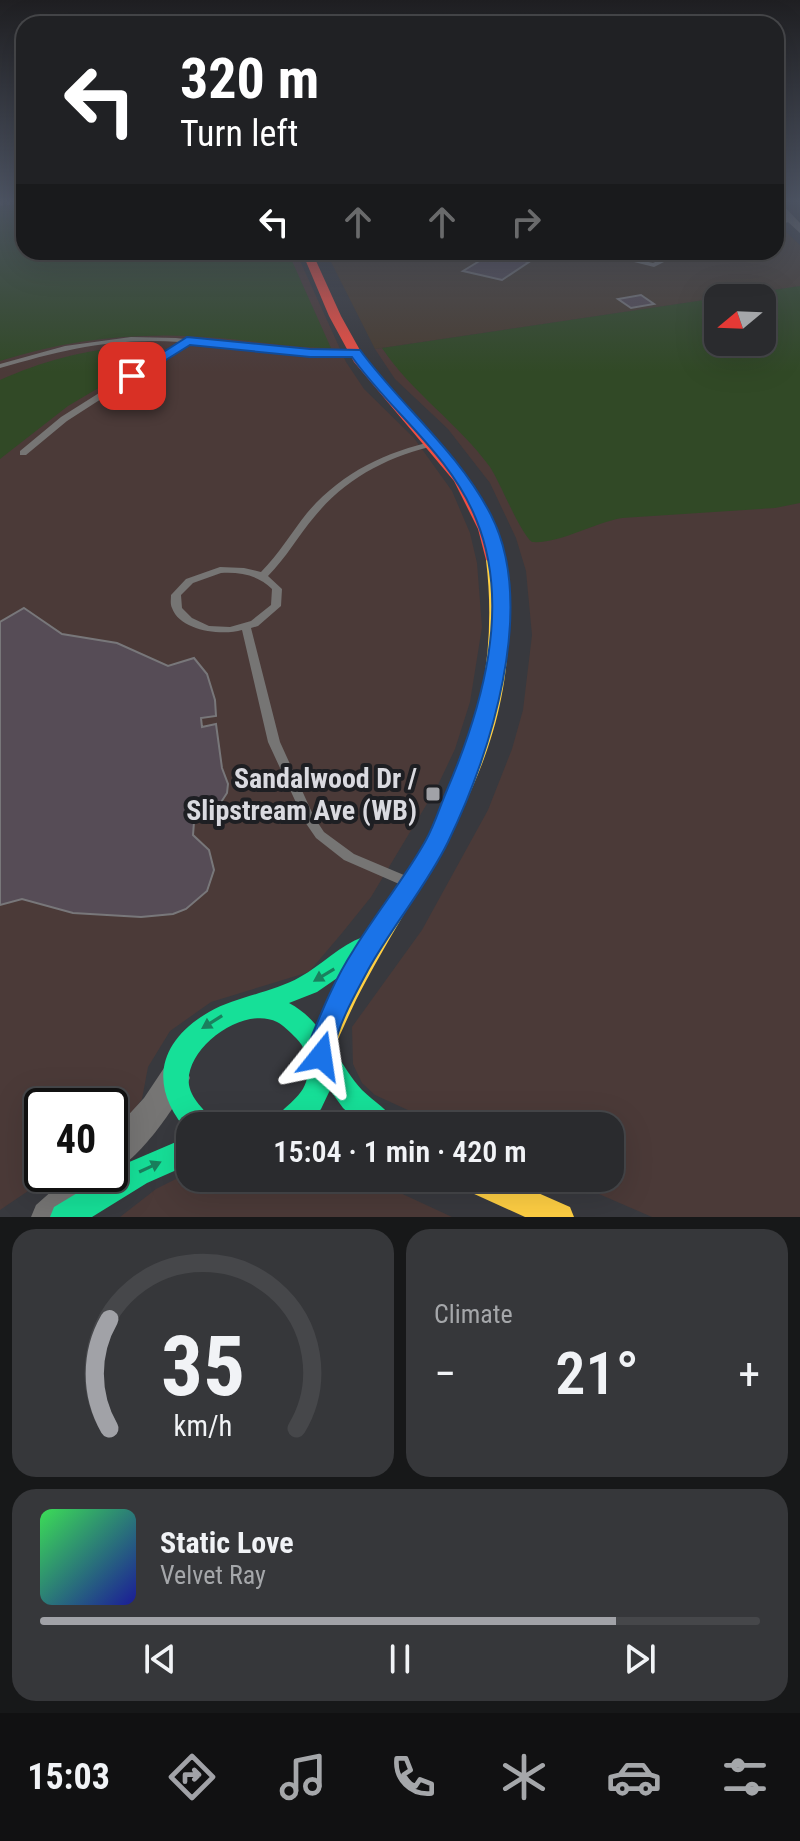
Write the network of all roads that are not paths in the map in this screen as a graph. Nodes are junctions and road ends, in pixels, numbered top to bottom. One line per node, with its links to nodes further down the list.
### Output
1 (311, 260): 5 (street)
2 (632, 260): 3 (lane)
3 (664, 260)
4 (187, 341): 5 (lane); 6 (lane); 8 (lane)
5 (355, 353): 7 (street)
6 (0, 366)
7 (435, 443): 9 (lane); 11 (street)
8 (23, 453)
9 (263, 576): 10 (lane); 10 (lane)
10 (246, 626): 11 (lane)
11 (412, 884): 12 (street)
12 (383, 926): 13 (street, one-way to 13); 14 (street)
13 (246, 1009): 14 (street); 15 (street, one-way to 15)
14 (320, 1053): 17 (street); 18 (street)
15 (175, 1078): 16 (street); 19 (street)
16 (186, 1112)
17 (302, 1112)
18 (367, 1112)
19 (128, 1138)
20 (176, 1156): 24 (street, one-way to 20)
21 (75, 1192): 23 (street)
22 (503, 1192): 25 (street)
23 (48, 1217)
24 (65, 1217)
25 (559, 1217)

